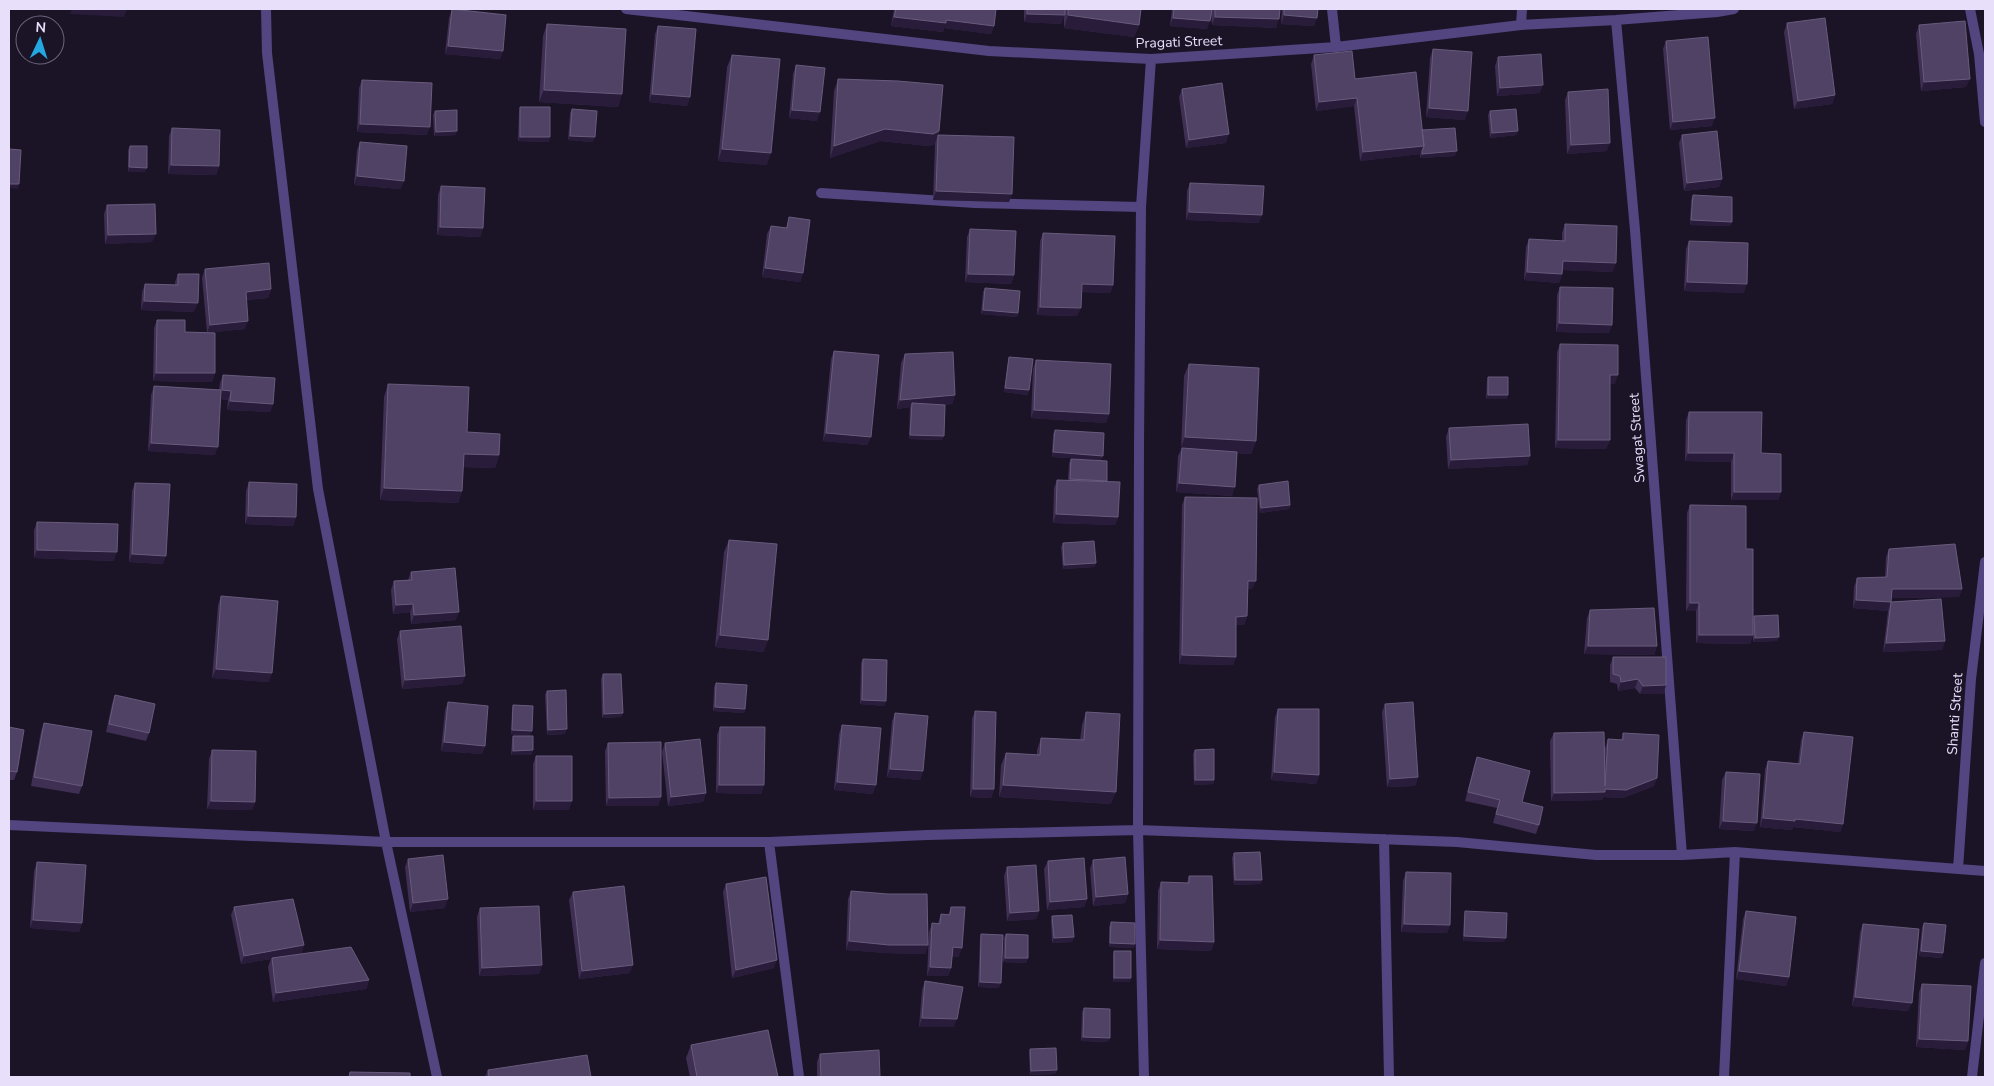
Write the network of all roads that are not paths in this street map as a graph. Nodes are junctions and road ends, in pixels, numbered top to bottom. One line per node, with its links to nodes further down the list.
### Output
1 (266, 9): 19 (street)
2 (626, 9): 11 (street, Pragati Street)
3 (1332, 9): 10 (street)
4 (1522, 9): 9 (street)
5 (1734, 9): 7 (street, Pragati Street)
6 (1970, 9): 12 (street)
7 (1717, 10): 8 (street, Pragati Street)
8 (1616, 20): 9 (street, Pragati Street); 22 (street, Swagat Street)
9 (1521, 25): 10 (street, Pragati Street)
10 (1336, 47): 11 (street, Pragati Street)
11 (1151, 59): 14 (street)
12 (1985, 122)
13 (820, 193): 14 (street)
14 (1142, 207): 17 (street)
15 (1985, 562): 23 (street, Shanti Street)
16 (9, 825): 19 (street)
17 (1138, 830): 18 (street); 20 (street); 28 (street)
18 (1384, 839): 22 (street); 29 (street)
19 (386, 842): 20 (street); 26 (street)
20 (768, 842): 27 (street)
21 (1735, 852): 22 (street); 23 (street); 30 (street)
22 (1682, 855)
23 (1958, 869): 24 (street)
24 (1985, 871)
25 (1985, 964): 31 (street)
26 (437, 1077)
27 (799, 1077)
28 (1144, 1077)
29 (1388, 1077)
30 (1724, 1077)
31 (1972, 1077)

